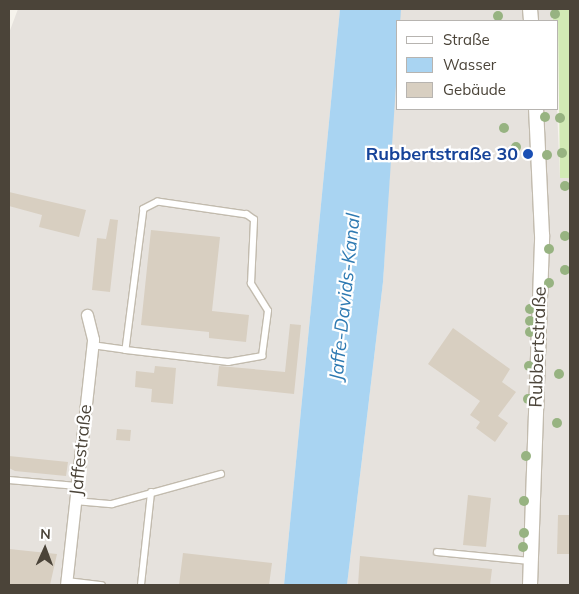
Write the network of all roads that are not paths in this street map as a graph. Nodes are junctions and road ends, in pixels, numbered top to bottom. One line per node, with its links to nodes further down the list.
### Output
1 (536, 110): 11 (street, Rubbertstraße)
2 (87, 315): 3 (street, Jaffestraße)
3 (92, 344): 4 (lane); 7 (street, Jaffestraße)
4 (126, 350): 4 (lane)
5 (221, 474): 8 (lane)
6 (9, 480): 7 (lane)
7 (77, 486): 9 (street, Jaffestraße)
8 (151, 493): 9 (lane); 14 (lane)
9 (75, 501): 12 (street, Jaffestraße)
10 (438, 552): 11 (lane)
11 (530, 561): 15 (street, Rubbertstraße)
12 (67, 583): 13 (lane)
13 (102, 585)
14 (141, 585)
15 (530, 585)

